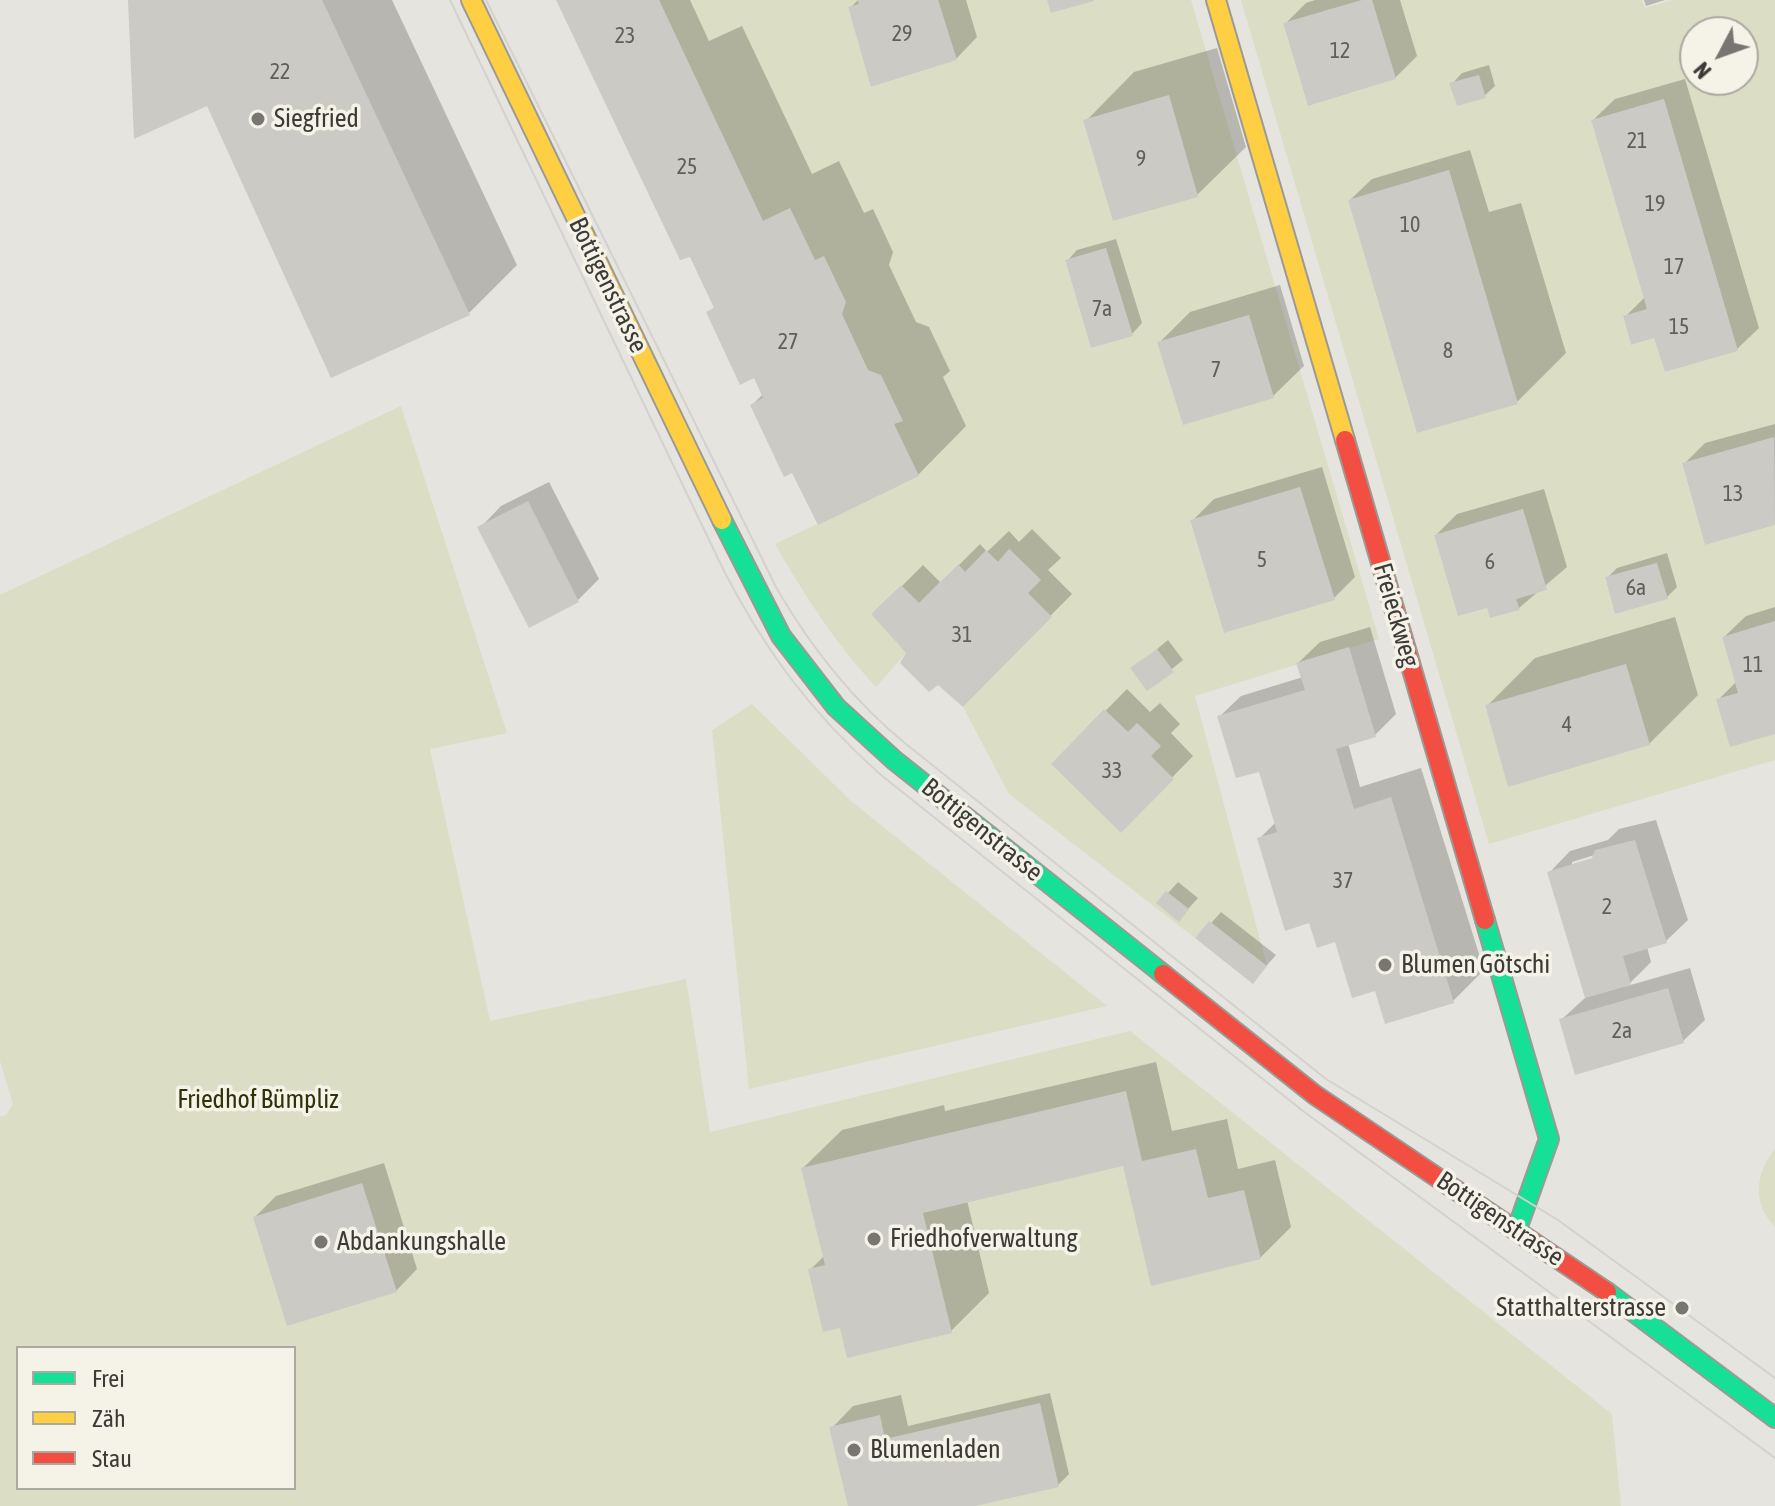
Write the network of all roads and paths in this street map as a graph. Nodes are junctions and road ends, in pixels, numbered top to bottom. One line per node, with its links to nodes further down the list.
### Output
1 (471, 0): 3 (street, Bottigenstrasse)
2 (1216, 0): 3 (street, Freieckweg)
3 (1517, 1229): 4 (street, Bottigenstrasse)
4 (1775, 1418)

